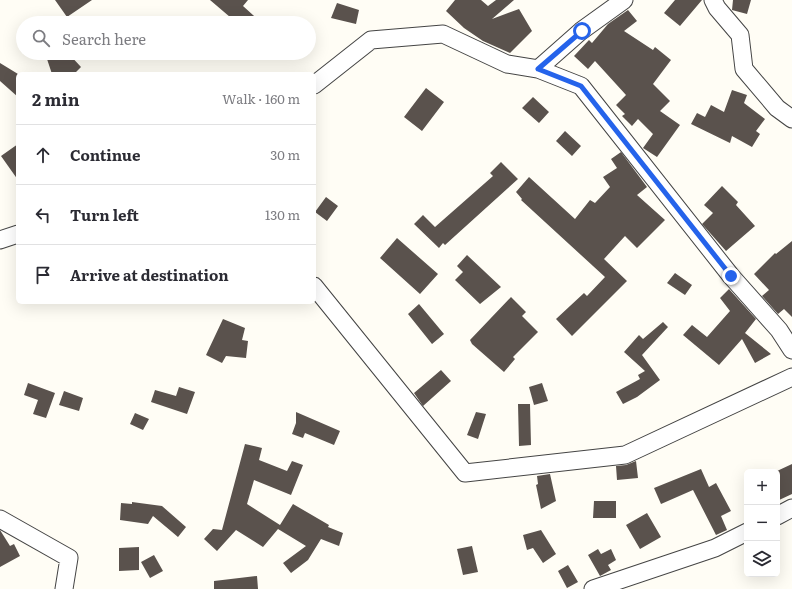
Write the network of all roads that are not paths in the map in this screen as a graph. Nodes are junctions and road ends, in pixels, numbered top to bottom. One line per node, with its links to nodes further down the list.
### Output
1 (624, 0): 3 (street)
2 (713, 0): 5 (street)
3 (538, 69): 4 (street); 9 (street)
4 (316, 83)
5 (792, 119)
6 (16, 235): 7 (street)
7 (0, 240)
8 (316, 288): 10 (street)
9 (792, 350)
10 (792, 377)
11 (792, 508): 12 (street)
12 (780, 514)
13 (0, 519): 15 (street)
14 (744, 534): 16 (street)
15 (64, 589)
16 (593, 589)

